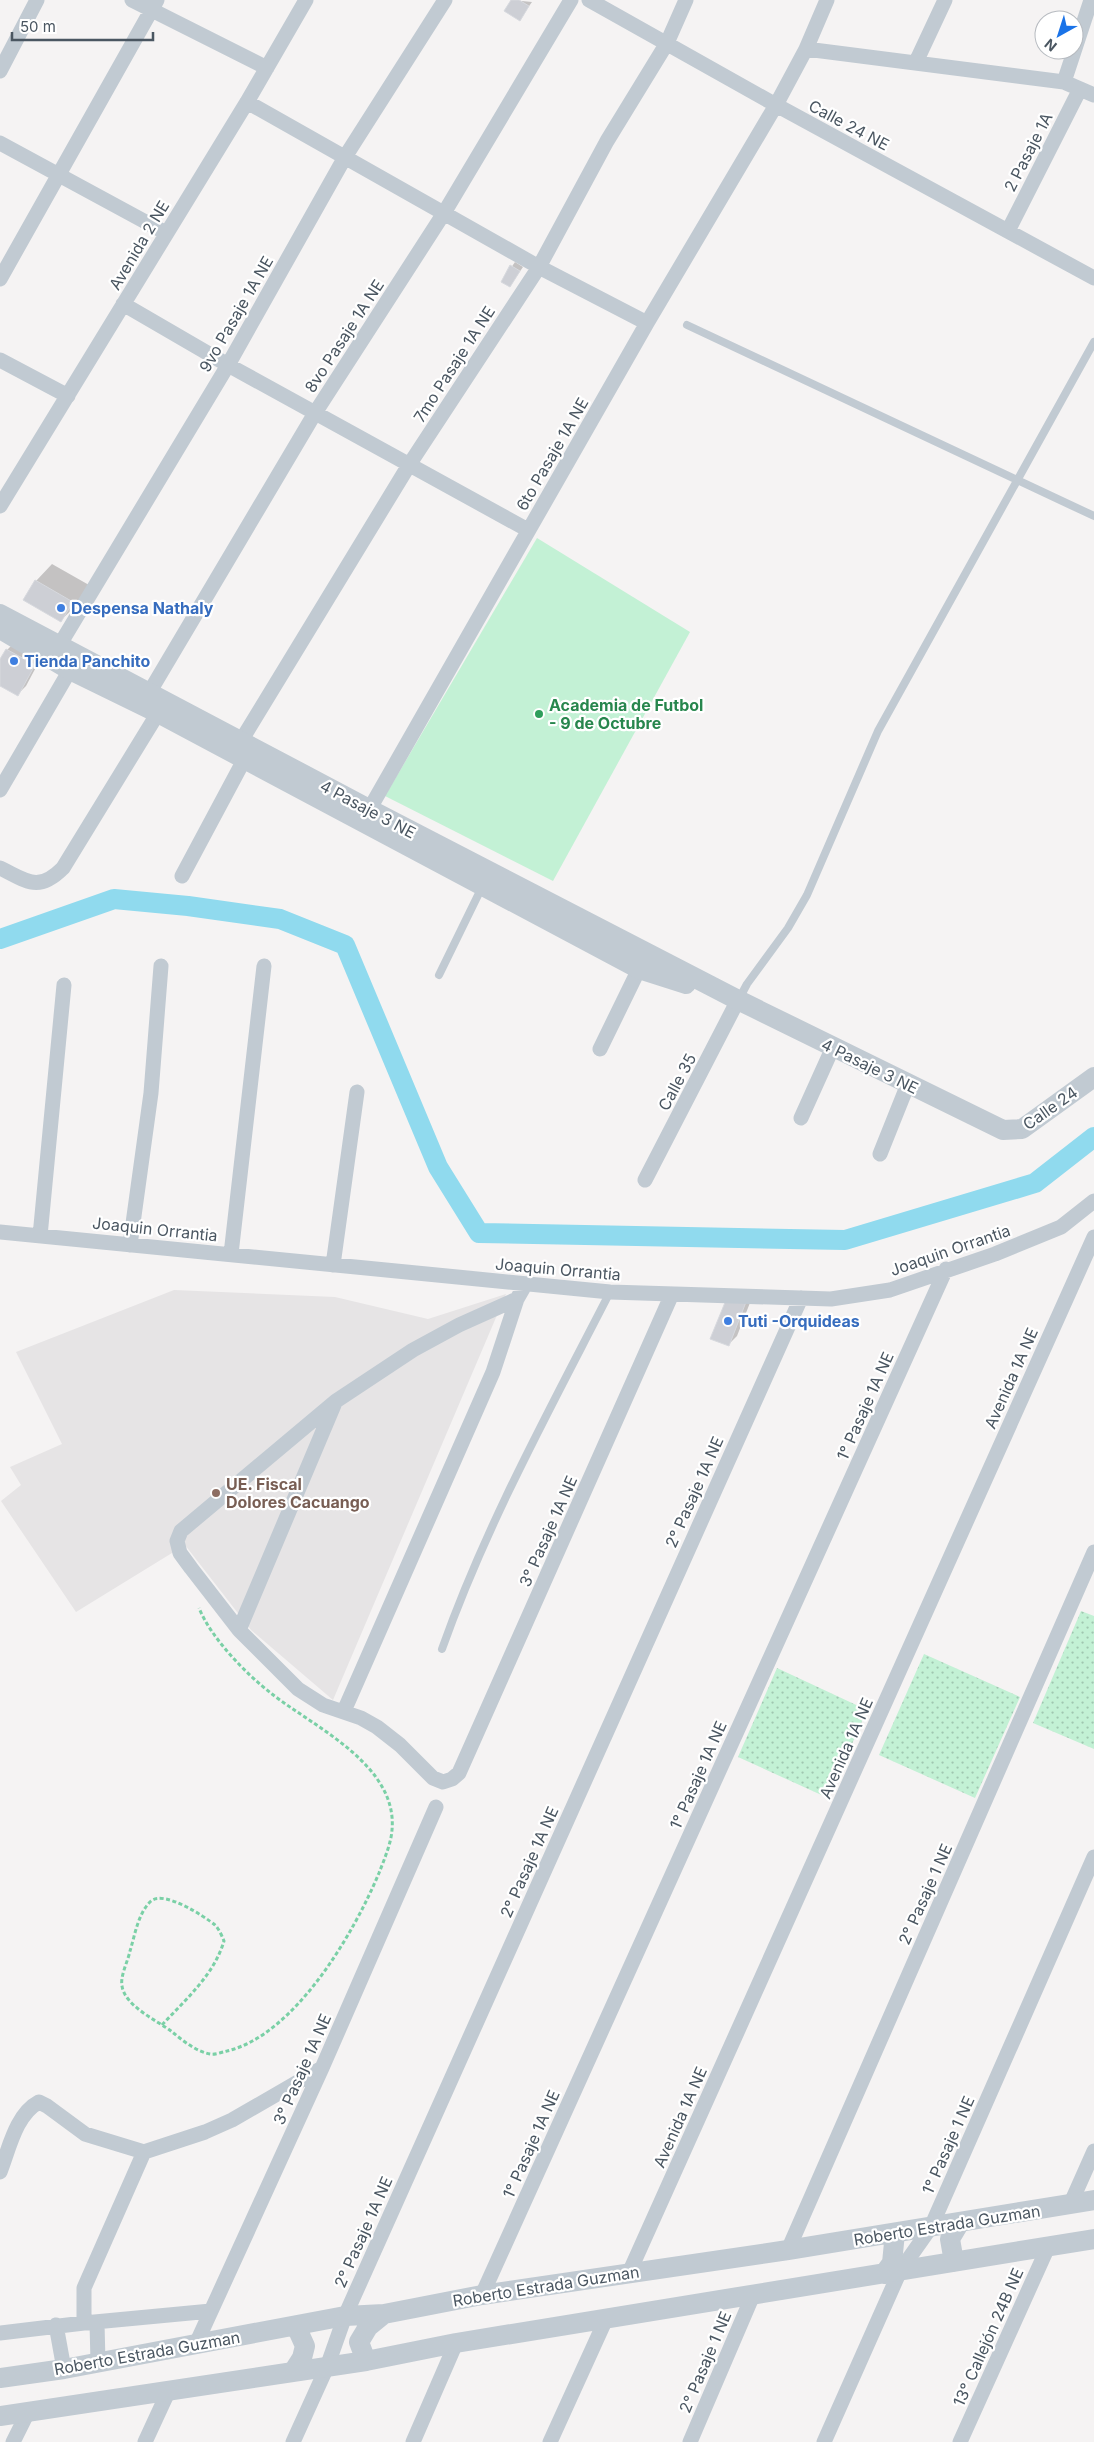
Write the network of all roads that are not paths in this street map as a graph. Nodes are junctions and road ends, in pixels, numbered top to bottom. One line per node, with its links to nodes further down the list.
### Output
1 (37, 0): 16 (street)
2 (132, 0): 11 (street)
3 (306, 0): 15 (street, Avenida 2 NE)
4 (445, 0): 23 (street, 9vo Pasaje 1A NE)
5 (571, 0): 25 (street, 8vo Pasaje 1A NE)
6 (589, 0): 12 (street, Calle 24 NE)
7 (686, 0): 12 (street, 7mo Pasaje 1A NE)
8 (827, 0): 13 (street, 6to Pasaje 1A NE)
9 (945, 0): 14 (street)
10 (1091, 0): 17 (street)
11 (154, 5): 15 (street); 24 (street)
12 (667, 43): 21 (street, Calle 24 NE); 28 (street, 7mo Pasaje 1A NE)
13 (806, 49): 14 (street); 21 (street, 6to Pasaje 1A NE)
14 (916, 62): 17 (street)
15 (266, 68): 20 (street, Avenida 2 NE)
16 (0, 71)
17 (1064, 82): 18 (street)
18 (1080, 89): 19 (street); 26 (street, 2 Pasaje 1A)
19 (1094, 95)
20 (247, 102): 23 (street); 27 (street, Avenida 2 NE)
21 (776, 105): 26 (street, Calle 24 NE); 32 (street, 6to Pasaje 1A NE)
22 (0, 144): 24 (street)
23 (345, 157): 25 (street); 36 (street, 9vo Pasaje 1A NE)
24 (60, 176): 27 (street); 30 (street)
25 (444, 213): 28 (street); 38 (street, 8vo Pasaje 1A NE)
26 (1008, 231): 29 (street, Calle 24 NE)
27 (166, 233): 31 (street, Avenida 2 NE)
28 (539, 267): 32 (street); 39 (street, 7mo Pasaje 1A NE)
29 (1094, 278)
30 (0, 279)
31 (123, 304): 36 (street); 37 (street, Avenida 2 NE)
32 (647, 323): 43 (street, 6to Pasaje 1A NE)
33 (687, 325): 40 (lane)
34 (1094, 342): 40 (lane)
35 (0, 360): 37 (street)
36 (228, 365): 38 (street); 46 (street, 9vo Pasaje 1A NE)
37 (68, 396): 41 (street, Avenida 2 NE)
38 (315, 413): 39 (street); 48 (street, 8vo Pasaje 1A NE)
39 (409, 465): 43 (street); 50 (street, 7mo Pasaje 1A NE)
40 (1018, 480): 42 (lane); 61 (lane)
41 (0, 506)
42 (1094, 516)
43 (528, 530): 52 (street, 6to Pasaje 1A NE)
44 (0, 614): 46 (street, 4 Pasaje 3 NE)
45 (0, 629): 47 (street, 4 Pasaje 3 NE)
46 (59, 646): 48 (street, 4 Pasaje 3 NE)
47 (70, 670): 49 (street, 4 Pasaje 3 NE); 51 (street)
48 (149, 693): 50 (street, 4 Pasaje 3 NE)
49 (158, 714): 50 (street, 4 Pasaje 3 NE); 53 (street)
50 (242, 751): 52 (street, 4 Pasaje 3 NE); 54 (street, 7mo Pasaje 1A NE)
51 (0, 790)
52 (365, 816): 55 (street, 4 Pasaje 3 NE); 61 (street, 4 Pasaje 3 NE)
53 (0, 868)
54 (182, 876)
55 (482, 887): 58 (street, 4 Pasaje 3 NE); 59 (lane)
56 (161, 966): 75 (street)
57 (264, 966): 76 (street)
58 (639, 969): 61 (street, 4 Pasaje 3 NE); 63 (street)
59 (439, 975)
60 (64, 984): 73 (street)
61 (738, 1000): 62 (street, 4 Pasaje 3 NE); 70 (street, Calle 35)
62 (833, 1047): 65 (street, 4 Pasaje 3 NE); 67 (street)
63 (600, 1049)
64 (1094, 1077): 68 (street, Calle 24)
65 (908, 1084): 68 (street, 4 Pasaje 3 NE); 69 (street)
66 (357, 1092): 77 (street)
67 (801, 1118)
68 (1003, 1130)
69 (880, 1154)
70 (645, 1180)
71 (1094, 1201): 78 (street, Joaquin Orrantia)
72 (0, 1232): 73 (street, Joaquin Orrantia)
73 (40, 1236): 75 (street, Joaquin Orrantia)
74 (1094, 1237): 104 (street, Avenida 1A NE)
75 (130, 1244): 76 (street, Joaquin Orrantia)
76 (231, 1254): 77 (street, Joaquin Orrantia)
77 (333, 1265): 79 (street, Joaquin Orrantia)
78 (946, 1269): 82 (street, Joaquin Orrantia); 106 (street, 1° Pasaje 1A NE)
79 (525, 1285): 80 (street, Joaquin Orrantia); 83 (street)
80 (610, 1292): 81 (street, Joaquin Orrantia); 87 (lane)
81 (672, 1294): 82 (street, Joaquin Orrantia); 88 (street, 3° Pasaje 1A NE)
82 (801, 1298): 110 (street, 2° Pasaje 1A NE)
83 (518, 1299): 84 (street); 88 (street)
84 (336, 1401): 86 (street); 86 (street)
85 (1094, 1552): 102 (street, 2° Pasaje 1 NE)
86 (239, 1630): 88 (street)
87 (442, 1649)
88 (344, 1712)
89 (436, 1807): 91 (street, 3° Pasaje 1A NE)
90 (1094, 1857): 98 (street, 1° Pasaje 1 NE)
91 (322, 2068): 93 (street); 108 (street, 3° Pasaje 1A NE)
92 (1094, 2150): 96 (street)
93 (144, 2152): 94 (street); 112 (street)
94 (0, 2172)
95 (1094, 2200): 96 (street, Roberto Estrada Guzman)
96 (1070, 2205): 97 (street, Roberto Estrada Guzman)
97 (960, 2222): 98 (street, Roberto Estrada Guzman); 103 (street)
98 (931, 2227): 99 (street, Roberto Estrada Guzman); 105 (street, 1° Pasaje 1 NE)
99 (895, 2233): 102 (street, Roberto Estrada Guzman); 105 (street)
100 (1094, 2239): 101 (street)
101 (1048, 2247): 103 (street); 134 (street, 13° Callejón 24B NE)
102 (788, 2250): 104 (street, Roberto Estrada Guzman)
103 (954, 2262): 105 (street)
104 (630, 2273): 106 (street, Roberto Estrada Guzman)
105 (892, 2273): 107 (street); 133 (street, 1° Pasaje 1 NE)
106 (482, 2295): 109 (street, Roberto Estrada Guzman)
107 (753, 2295): 111 (street); 132 (street, 2° Pasaje 1 NE)
108 (211, 2311): 112 (street); 116 (street, 3° Pasaje 1A NE)
109 (384, 2314): 110 (street, Roberto Estrada Guzman); 118 (street)
110 (345, 2316): 114 (street, Roberto Estrada Guzman); 120 (street, 2° Pasaje 1A NE)
111 (606, 2319): 117 (street); 131 (street)
112 (90, 2323): 113 (street); 119 (street)
113 (56, 2325): 115 (street); 121 (street)
114 (296, 2326): 116 (street, Roberto Estrada Guzman); 122 (street)
115 (0, 2333)
116 (196, 2344): 119 (street, Roberto Estrada Guzman)
117 (456, 2344): 118 (street); 130 (street)
118 (366, 2361): 120 (street)
119 (98, 2362): 121 (street, Roberto Estrada Guzman)
120 (327, 2367): 122 (street); 129 (street, 2° Pasaje 1A NE)
121 (64, 2369): 123 (street, Roberto Estrada Guzman)
122 (293, 2372): 124 (street)
123 (0, 2378)
124 (169, 2390): 125 (street); 128 (street)
125 (27, 2414): 126 (street); 127 (street)
126 (0, 2416)
127 (13, 2442)
128 (145, 2442)
129 (293, 2442)
130 (413, 2442)
131 (550, 2442)
132 (690, 2442)
133 (824, 2442)
134 (960, 2442)

